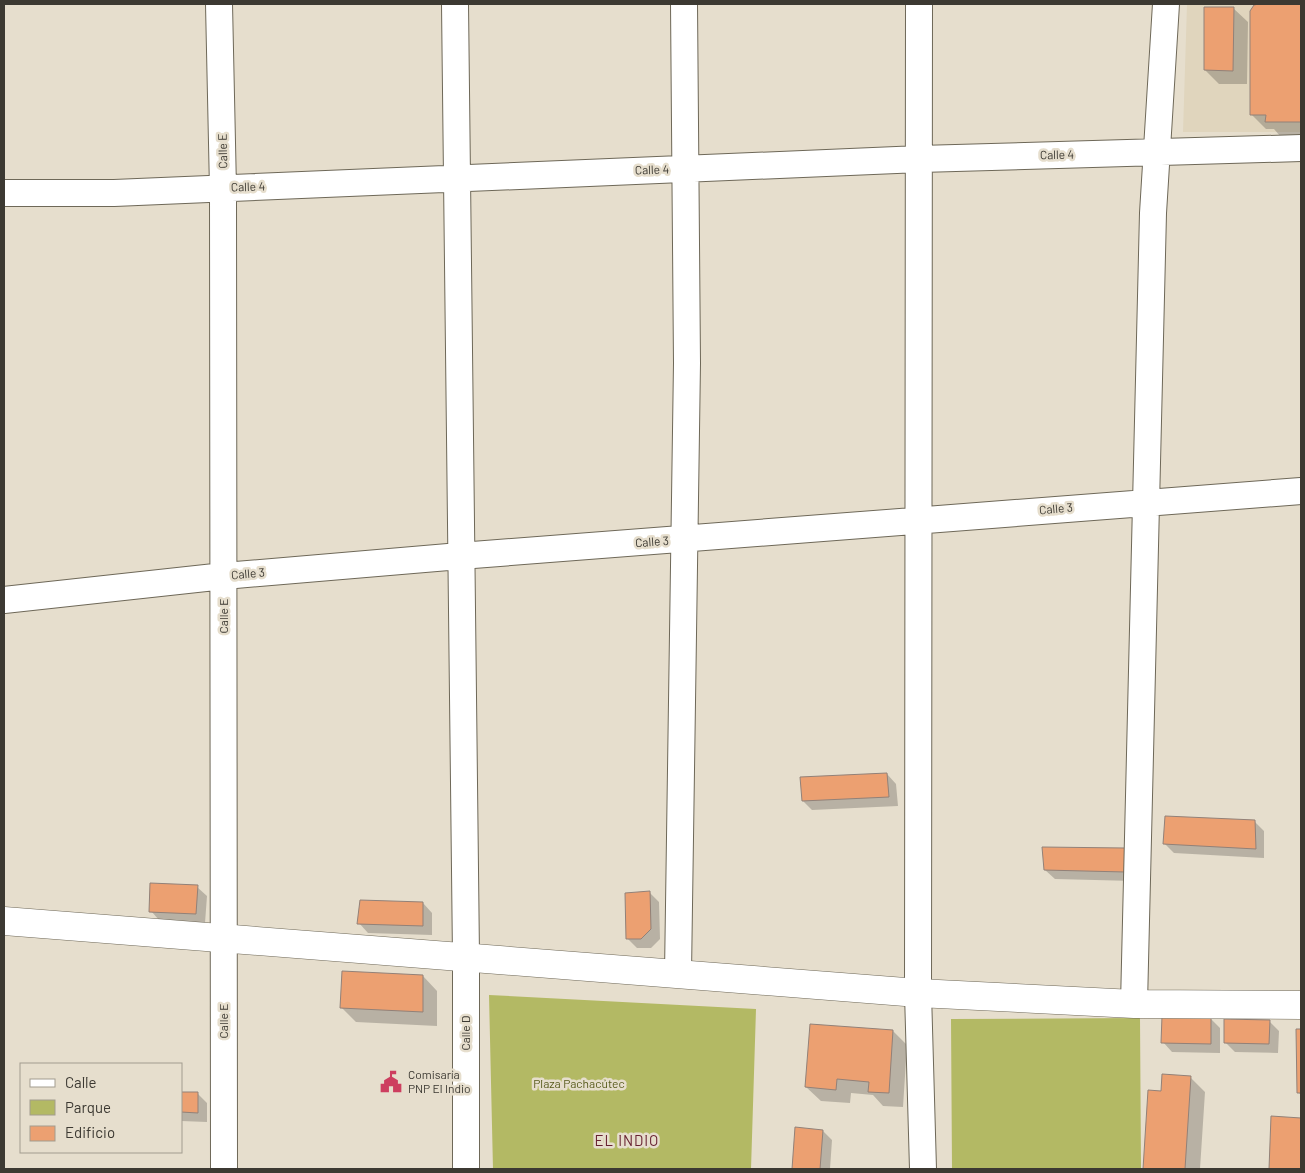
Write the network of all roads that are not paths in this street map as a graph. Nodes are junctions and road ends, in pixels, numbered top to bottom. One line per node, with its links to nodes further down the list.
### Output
1 (219, 4): 11 (street, Calle E)
2 (456, 4): 10 (street, Calle D)
3 (684, 4): 9 (street)
4 (919, 4): 8 (street)
5 (1166, 4): 7 (street)
6 (1301, 148): 7 (street, Calle 4)
7 (1159, 153): 8 (street, Calle 4); 14 (street)
8 (920, 159): 9 (street, Calle 4); 15 (street)
9 (684, 169): 10 (street, Calle 4); 16 (street)
10 (459, 178): 11 (street, Calle 4); 17 (street, Calle D)
11 (223, 188): 12 (street, Calle 4); 18 (street, Calle E)
12 (4, 193)
13 (1301, 491): 14 (street, Calle 3)
14 (1146, 502): 15 (street, Calle 3); 25 (street)
15 (919, 521): 16 (street, Calle 3); 24 (street)
16 (685, 540): 17 (street, Calle 3); 23 (street)
17 (460, 556): 18 (street, Calle 3); 22 (street, Calle D)
18 (224, 576): 19 (street, Calle 3); 21 (street, Calle E)
19 (4, 600)
20 (4, 921): 21 (street)
21 (224, 937): 22 (street); 27 (street, Calle E)
22 (466, 956): 23 (street); 28 (street, Calle D)
23 (678, 973): 24 (street)
24 (918, 993): 25 (street); 29 (street)
25 (1134, 1004): 26 (street)
26 (1301, 1006)
27 (224, 1169)
28 (466, 1169)
29 (923, 1169)

